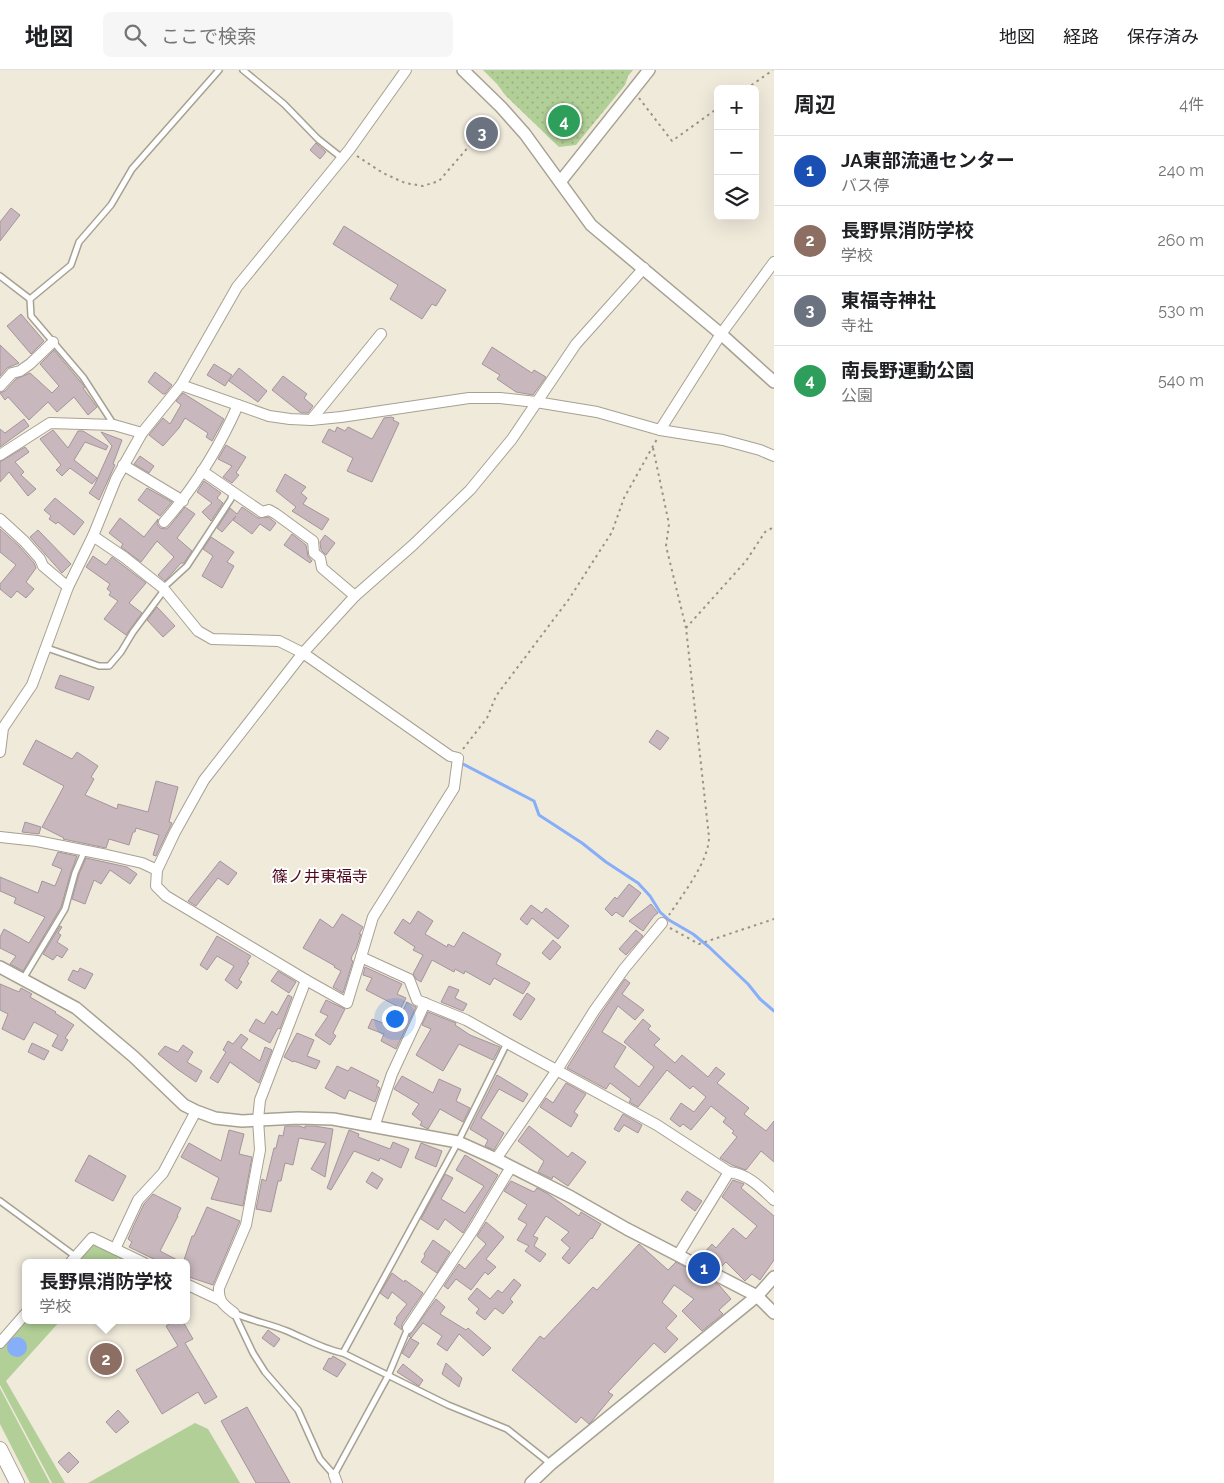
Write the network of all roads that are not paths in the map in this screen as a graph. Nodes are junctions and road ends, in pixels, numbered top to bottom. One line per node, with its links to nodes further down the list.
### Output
1 (218, 70): 11 (lane)
2 (243, 70): 6 (lane)
3 (406, 70): 6 (street)
4 (463, 70): 7 (street)
5 (650, 70): 7 (street)
6 (345, 154): 16 (street)
7 (560, 182): 9 (street)
8 (774, 262): 13 (street)
9 (644, 268): 13 (street); 18 (street)
10 (0, 276): 11 (lane)
11 (30, 299): 14 (lane)
12 (381, 334): 20 (street)
13 (721, 334): 15 (street); 22 (street)
14 (53, 342): 17 (street); 21 (lane)
15 (774, 382)
16 (181, 385): 19 (street); 23 (street)
17 (0, 386)
18 (536, 402): 20 (street); 22 (street); 35 (street)
19 (238, 405): 20 (street); 27 (street)
20 (311, 420)
21 (114, 424): 23 (street); 24 (street)
22 (660, 430): 25 (street)
23 (142, 433): 26 (street)
24 (0, 455)
25 (774, 456)
26 (124, 465): 29 (street); 32 (street)
27 (202, 471): 28 (street); 29 (street)
28 (232, 492): 34 (lane); 35 (street)
29 (183, 501): 31 (street)
30 (0, 519): 33 (street)
31 (164, 522)
32 (93, 536): 33 (street); 34 (street)
33 (68, 587): 36 (street)
34 (163, 588): 36 (lane); 37 (street)
35 (355, 596): 37 (street)
36 (47, 648): 38 (street)
37 (303, 652): 42 (street); 44 (street)
38 (2, 728): 39 (street)
39 (0, 752)
40 (0, 837): 41 (street)
41 (84, 852): 42 (street); 46 (lane)
42 (157, 870): 47 (street)
43 (662, 923): 50 (street)
44 (361, 956): 47 (street); 48 (street)
45 (0, 968): 46 (street)
46 (23, 980): 51 (street)
47 (306, 980): 52 (street)
48 (425, 1003): 49 (street); 53 (street)
49 (508, 1042): 50 (street); 54 (lane)
50 (557, 1070): 55 (street); 57 (street)
51 (196, 1111): 52 (street); 60 (street)
52 (258, 1119): 53 (street); 68 (street)
53 (374, 1127): 54 (street)
54 (458, 1142): 55 (street); 74 (lane)
55 (496, 1159): 56 (street)
56 (511, 1167): 61 (street); 72 (street)
57 (728, 1172): 58 (street); 61 (street)
58 (774, 1200)
59 (0, 1201): 62 (lane)
60 (115, 1249): 63 (street); 64 (street)
61 (678, 1255): 67 (street)
62 (71, 1259)
63 (73, 1259)
64 (136, 1259)
65 (774, 1278): 67 (street)
66 (190, 1286): 68 (street)
67 (757, 1296): 70 (street); 77 (street)
68 (220, 1300): 69 (street)
69 (234, 1313): 74 (lane); 78 (lane)
70 (774, 1313)
71 (22, 1318): 73 (street)
72 (408, 1328): 75 (lane)
73 (0, 1343)
74 (343, 1354): 75 (lane)
75 (388, 1376): 77 (lane); 78 (lane)
76 (0, 1449): 79 (main road)
77 (551, 1464): 80 (street)
78 (335, 1479)
79 (17, 1483)
80 (531, 1483)

